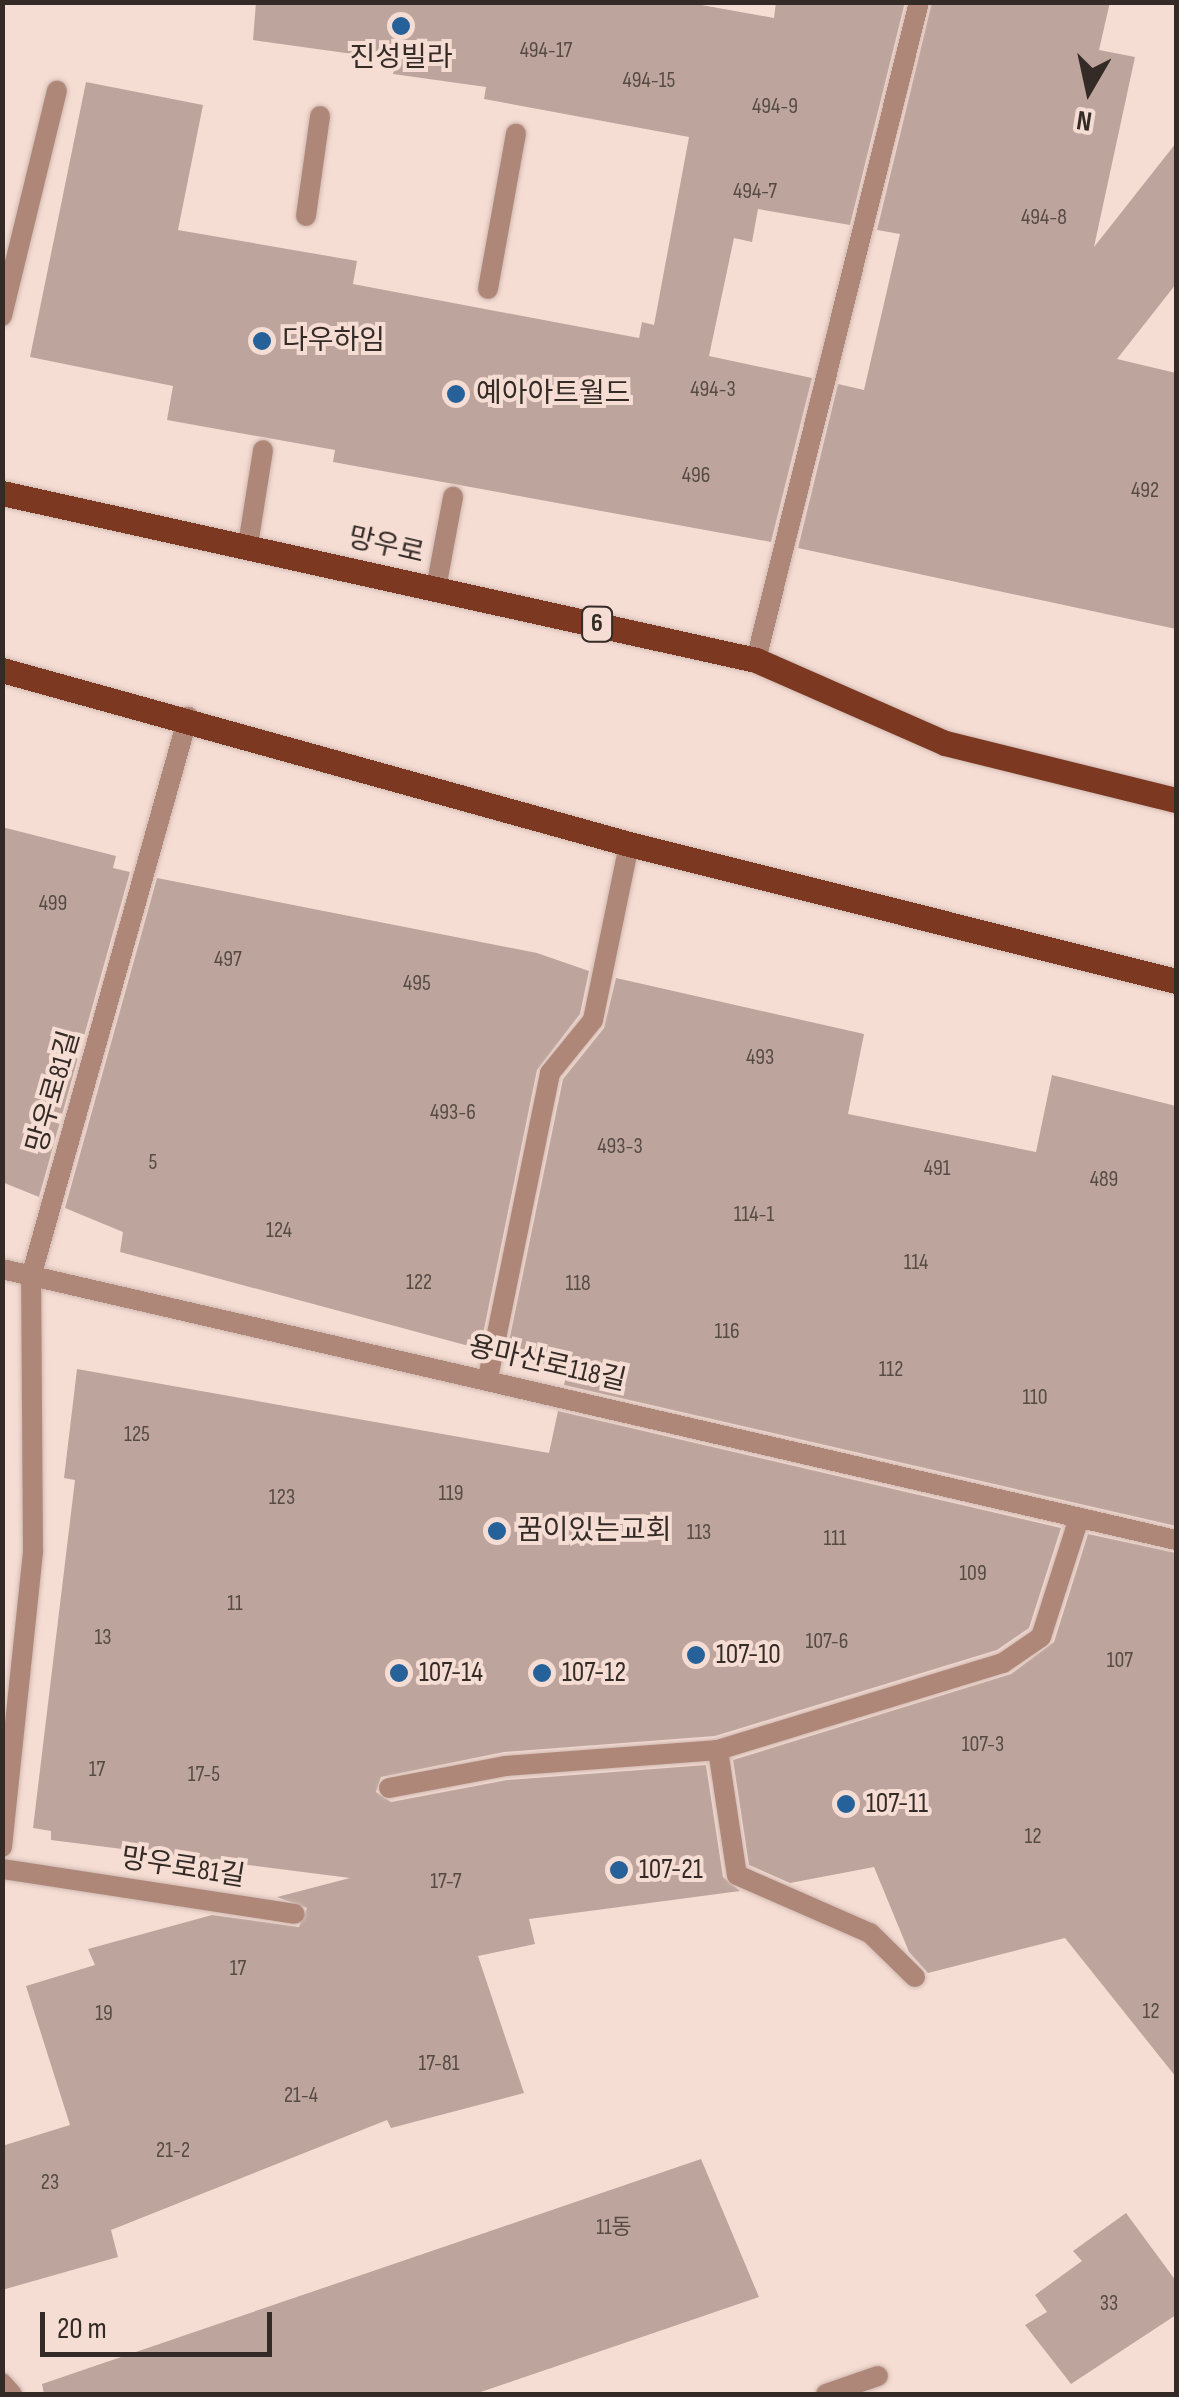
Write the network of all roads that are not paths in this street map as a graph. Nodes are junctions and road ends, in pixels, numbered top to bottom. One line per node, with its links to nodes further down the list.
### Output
1 (920, 6): 13 (street)
2 (57, 91): 7 (street)
3 (320, 116): 5 (street)
4 (516, 133): 6 (street)
5 (306, 216)
6 (488, 289)
7 (2, 316)
8 (264, 450): 11 (street)
9 (2, 493): 11 (main road, 망우로 / 6)
10 (453, 497): 12 (street)
11 (248, 545): 12 (main road, 망우로 / 6)
12 (436, 588): 13 (main road, 망우로 / 6)
13 (756, 660): 16 (main road, 망우로 / 6)
14 (2, 670): 15 (main road)
15 (188, 717): 17 (main road); 20 (street, 망우로81길)
16 (1176, 800)
17 (629, 844): 18 (main road); 21 (street)
18 (1176, 981)
19 (2, 1268): 20 (street, 용마산로118길)
20 (31, 1277): 21 (street, 용마산로118길); 26 (street, 망우로81길)
21 (488, 1378): 22 (street, 용마산로118길)
22 (1078, 1518): 23 (street, 용마산로118길); 24 (street)
23 (1176, 1540)
24 (718, 1750): 25 (street); 30 (street)
25 (389, 1788)
26 (5, 1800): 27 (street, 망우로81길)
27 (2, 1847)
28 (2, 1868): 29 (street, 망우로81길)
29 (295, 1914)
30 (914, 1976)
31 (878, 2376): 34 (street)
32 (2, 2384): 33 (street)
33 (12, 2394)
34 (826, 2394)

